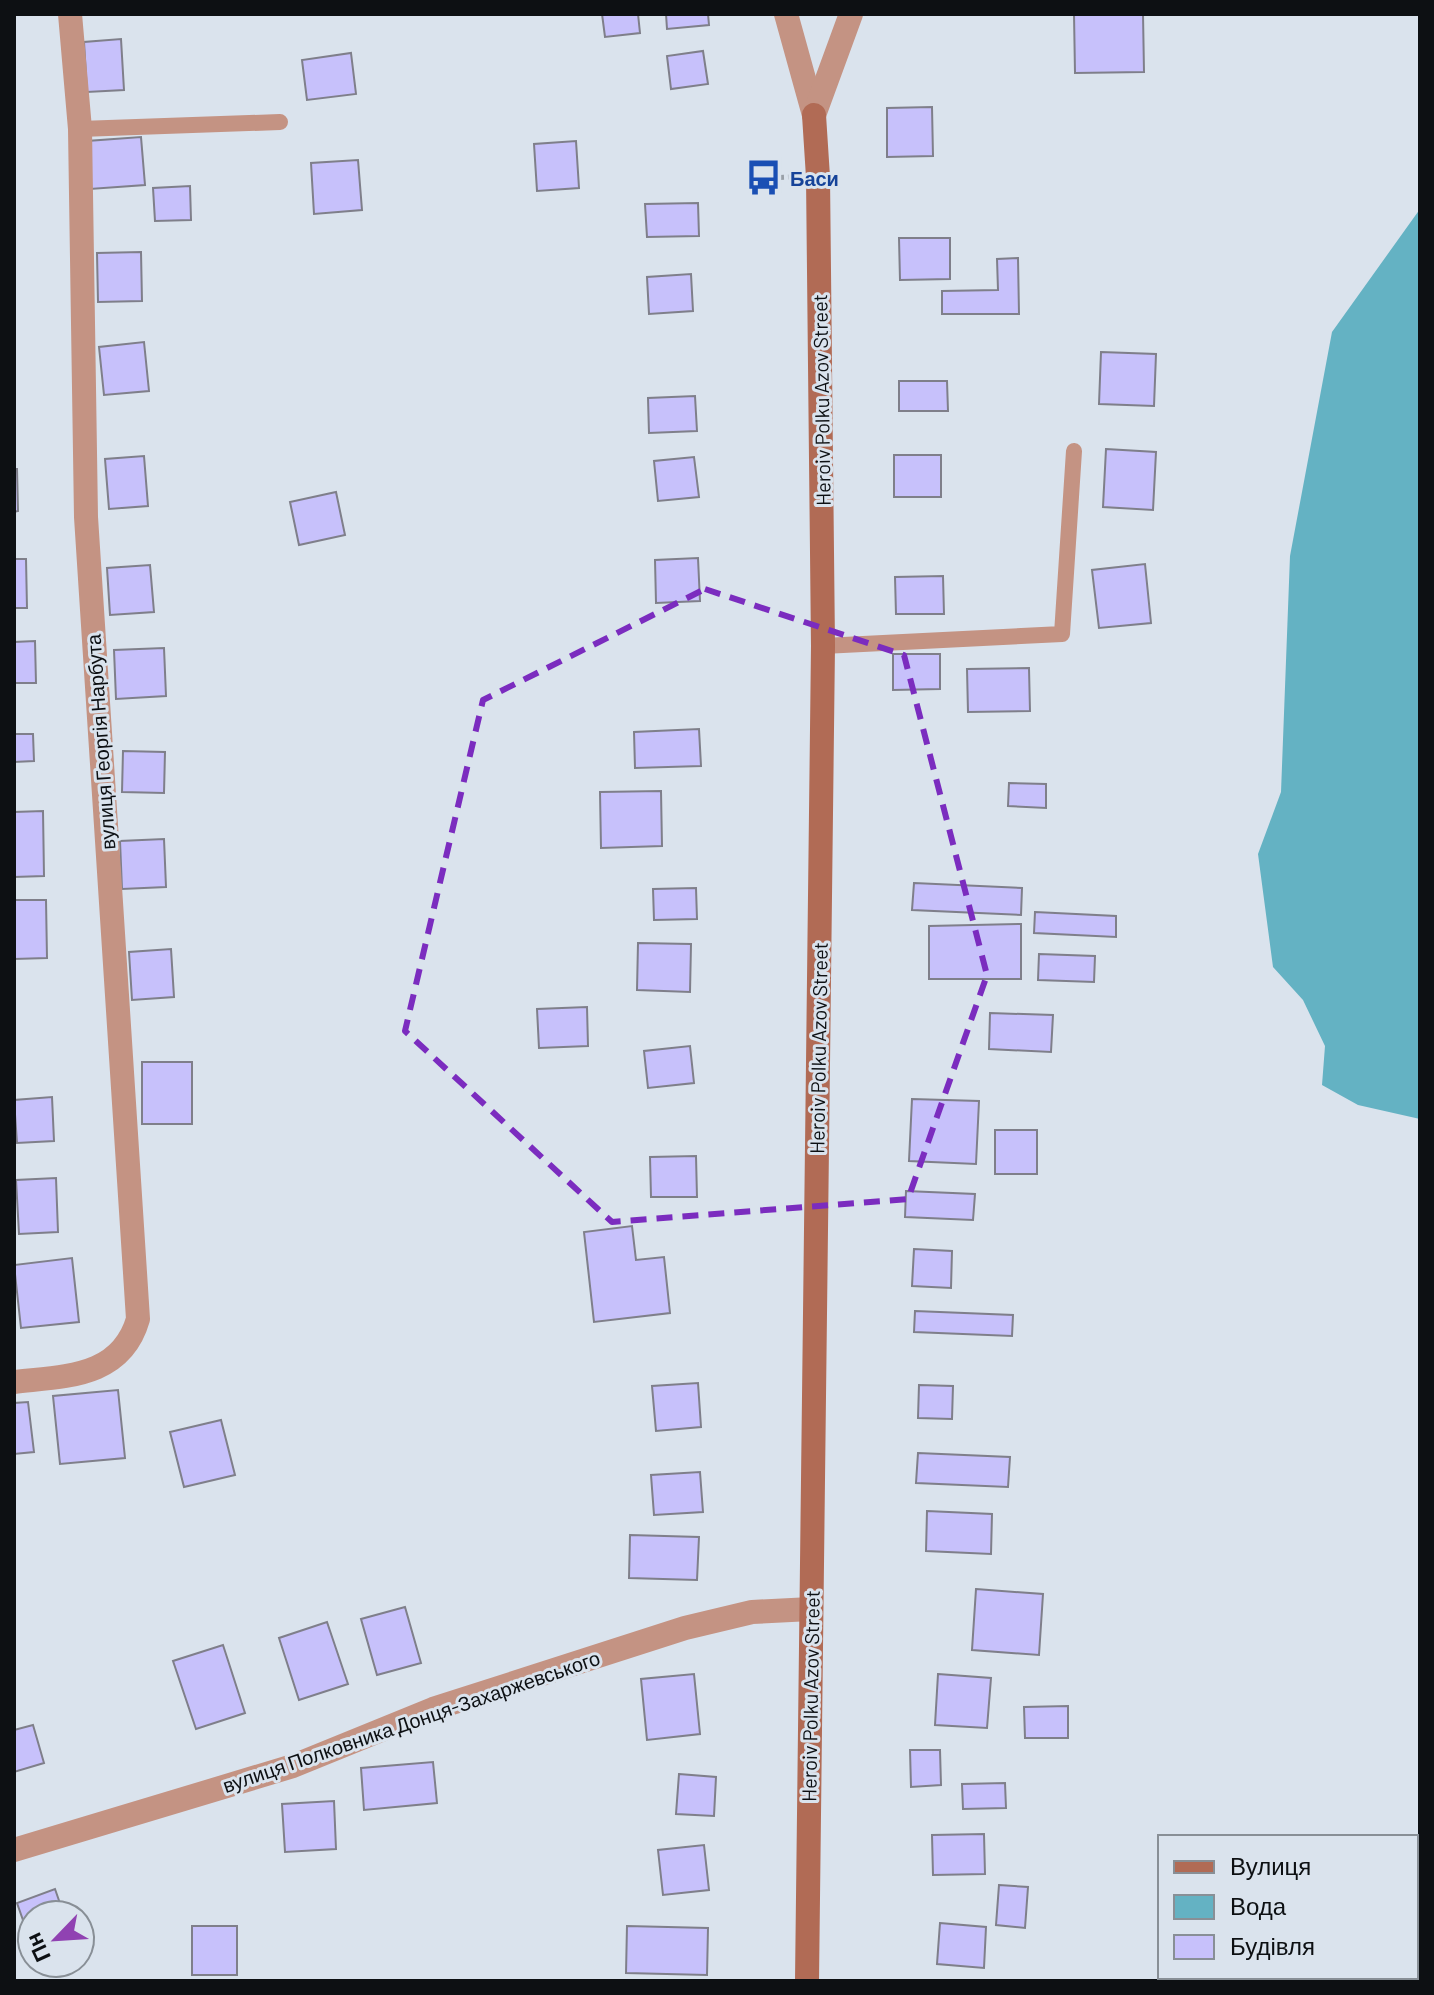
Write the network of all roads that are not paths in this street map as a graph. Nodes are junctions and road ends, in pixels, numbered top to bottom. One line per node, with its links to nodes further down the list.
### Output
1 (70, 14): 6 (street, вулиця Георгія Нарбута)
2 (786, 14): 4 (street, Heroiv Polku Azov Street)
3 (851, 14): 4 (street, Heroiv Polku Azov Street)
4 (814, 115): 8 (main road, Heroiv Polku Azov Street)
5 (280, 122): 6 (lane)
6 (80, 129): 9 (street, вулиця Георгія Нарбута)
7 (1074, 451): 8 (lane)
8 (823, 646): 10 (main road, Heroiv Polku Azov Street)
9 (14, 1382)
10 (811, 1609): 11 (street, вулиця Полковника Донця-Захаржевського); 12 (main road, Heroiv Polku Azov Street)
11 (14, 1850)
12 (807, 1981)

